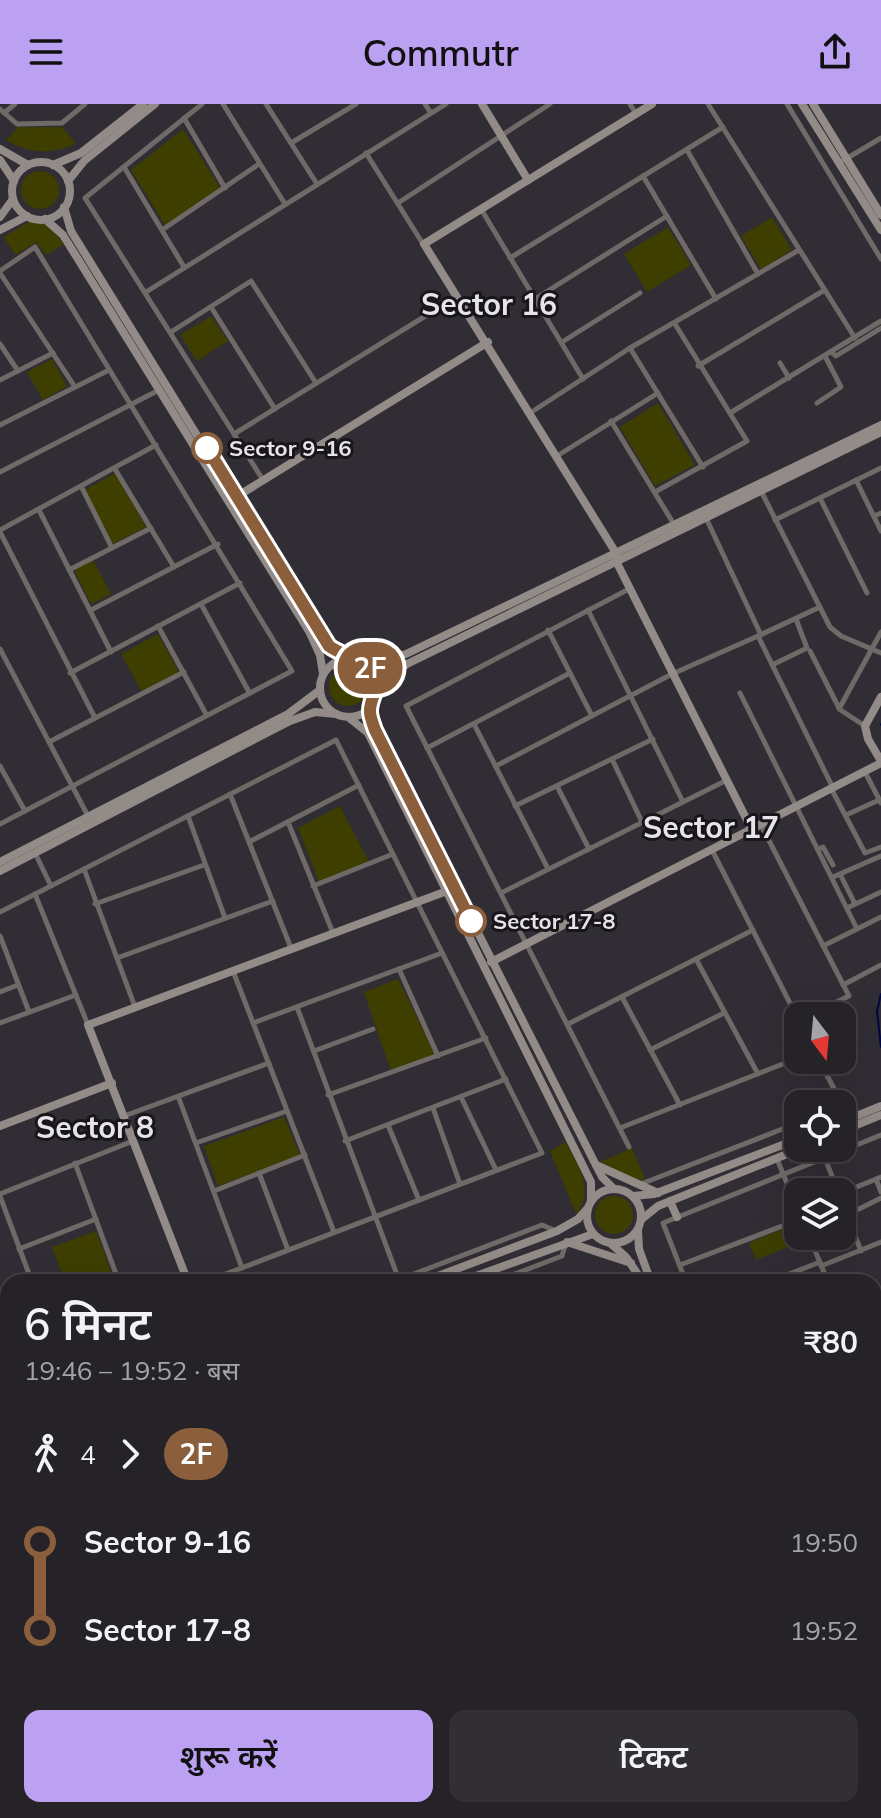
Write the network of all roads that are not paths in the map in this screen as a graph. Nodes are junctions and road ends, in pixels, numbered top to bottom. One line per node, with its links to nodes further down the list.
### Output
1 (15, 104): 19 (street)
2 (85, 104): 19 (street)
3 (143, 104): 34 (street)
4 (155, 104): 39 (street)
5 (202, 104): 22 (street)
6 (223, 104): 32 (street)
7 (266, 104): 26 (street)
8 (356, 104): 26 (street)
9 (425, 104): 20 (street)
10 (446, 104): 20 (street)
11 (482, 104): 24 (street)
12 (550, 104): 24 (street)
13 (630, 104): 21 (street)
14 (652, 104): 21 (street)
15 (708, 104): 23 (street)
16 (787, 104): 58 (street)
17 (802, 104): 31 (street)
18 (813, 104): 31 (street)
19 (2, 111)
20 (431, 113): 29 (street)
21 (636, 114): 37 (street)
22 (184, 118): 35 (street); 41 (street)
23 (723, 127): 28 (street); 56 (street)
24 (501, 135): 37 (street); 43 (street)
25 (881, 138): 31 (street)
26 (291, 143): 40 (street)
27 (0, 149): 33 (street)
28 (687, 150): 36 (street); 61 (street)
29 (366, 153): 40 (street); 43 (street)
30 (0, 160): 38 (street)
31 (843, 161): 47 (street); 54 (street)
32 (259, 164): 41 (street); 44 (street)
33 (28, 165): 34 (street); 38 (street)
34 (52, 165): 39 (street)
35 (124, 167): 53 (street); 63 (street)
36 (643, 176): 49 (street); 57 (street)
37 (528, 180): 46 (street)
38 (14, 181): 42 (street)
39 (68, 181): 45 (street)
40 (317, 184): 44 (street)
41 (225, 188): 53 (street)
42 (13, 199): 48 (street); 50 (street)
43 (398, 203): 55 (street)
44 (285, 204): 59 (street)
45 (64, 207): 51 (street); 111 (street)
46 (481, 209): 55 (street); 57 (street)
47 (881, 215)
48 (27, 216): 51 (street); 52 (street)
49 (667, 216): 66 (street); 67 (street)
50 (0, 217)
51 (45, 219): 88 (street)
52 (0, 230)
53 (162, 230): 59 (street)
54 (881, 230)
55 (424, 244): 65 (street)
56 (799, 250): 61 (street); 62 (street)
57 (510, 258): 66 (street)
58 (881, 259)
59 (184, 267): 63 (street)
60 (0, 272): 77 (street); 81 (street)
61 (758, 274): 67 (street)
62 (823, 291): 72 (street); 80 (street)
63 (146, 292): 71 (street)
64 (640, 293): 74 (street)
65 (458, 296): 73 (street); 86 (street)
66 (535, 299): 74 (street)
67 (716, 299): 70 (street)
68 (211, 307): 71 (street); 86 (street); 92 (street)
69 (881, 323): 72 (street); 78 (street)
70 (675, 324): 76 (street); 80 (street)
71 (171, 332): 99 (street)
72 (855, 338): 78 (street)
73 (488, 342): 93 (street); 107 (street)
74 (562, 342): 84 (street)
75 (0, 344): 82 (street)
76 (630, 348): 84 (street); 89 (street)
77 (53, 353): 82 (street); 87 (street)
78 (828, 354): 83 (street); 90 (street)
79 (780, 363): 83 (street)
80 (698, 366): 94 (street)
81 (109, 370): 87 (street); 91 (street)
82 (18, 371): 85 (street)
83 (789, 378): 94 (street)
84 (583, 379): 93 (street)
85 (0, 380)
86 (316, 383): 92 (street)
87 (75, 387): 96 (street)
88 (160, 390): 91 (street); 150 (street)
89 (658, 393): 95 (street); 102 (street)
90 (817, 403)
91 (131, 405): 100 (street); 105 (street)
92 (275, 409): 99 (street)
93 (530, 413): 101 (street)
94 (730, 413): 102 (street)
95 (611, 421): 101 (street); 110 (street)
96 (0, 425)
97 (881, 425): 109 (street)
98 (881, 432): 109 (street)
99 (234, 434): 107 (street)
100 (156, 445): 104 (street); 122 (street)
101 (556, 457): 124 (street)
102 (703, 467): 110 (street)
103 (881, 468): 106 (street)
104 (115, 469): 108 (street); 118 (street)
105 (0, 472)
106 (856, 480): 112 (street); 115 (street)
107 (264, 481): 111 (street)
108 (81, 488): 113 (street); 123 (street)
109 (759, 488): 116 (street); 117 (street); 119 (street)
110 (655, 492): 119 (street)
111 (236, 497): 144 (street)
112 (820, 498): 117 (street); 129 (street)
113 (39, 510): 120 (street); 126 (street)
114 (881, 513): 115 (street)
115 (874, 516): 121 (street)
116 (706, 517): 119 (street); 138 (street)
117 (775, 520): 131 (street)
118 (151, 528): 123 (street); 125 (street)
119 (676, 528): 124 (street)
120 (0, 531): 148 (street)
121 (881, 531)
122 (218, 544): 125 (street); 127 (street)
123 (112, 548): 126 (street)
124 (616, 557): 128 (street); 145 (street); 152 (street)
125 (174, 567): 132 (street)
126 (69, 570): 132 (street)
127 (240, 583): 130 (street); 154 (street)
128 (629, 589): 133 (street); 151 (street)
129 (867, 593)
130 (201, 604): 135 (street); 154 (street)
131 (820, 607): 134 (street); 140 (street)
132 (91, 610): 142 (street)
133 (588, 610): 136 (street); 156 (street)
134 (796, 619): 138 (street); 146 (street)
135 (158, 626): 142 (street); 147 (street)
136 (548, 630): 149 (street); 169 (street)
137 (881, 632): 140 (street)
138 (760, 635): 146 (street); 151 (street)
139 (0, 649): 168 (street)
140 (872, 649): 143 (street); 159 (street)
141 (810, 651): 159 (street)
142 (111, 652): 148 (street)
143 (881, 653)
144 (348, 659): 145 (street); 150 (street)
145 (366, 665): 152 (street)
146 (772, 665): 179 (street)
147 (184, 672): 160 (street); 164 (street)
148 (70, 673): 164 (street)
149 (570, 673): 162 (street); 165 (street)
150 (323, 674): 153 (street)
151 (672, 674): 156 (street); 175 (street)
152 (377, 686): 158 (street)
153 (320, 690): 161 (street); 188 (street)
154 (249, 692): 160 (street)
155 (740, 693): 184 (street)
156 (632, 695): 162 (street); 167 (street)
157 (881, 697): 166 (street)
158 (369, 708): 163 (street); 234 (street)
159 (839, 709): 166 (street)
160 (206, 714): 176 (street)
161 (336, 714): 163 (street); 188 (street)
162 (592, 716): 173 (street)
163 (348, 717): 212 (street)
164 (95, 718): 168 (street)
165 (474, 724): 169 (street); 173 (street)
166 (865, 726): 171 (street)
167 (653, 739): 170 (street); 182 (street)
168 (49, 742): 176 (street)
169 (427, 748): 214 (street)
170 (612, 759): 178 (street); 190 (street)
171 (881, 762): 174 (street)
172 (0, 766): 185 (street)
173 (496, 766): 183 (street)
174 (865, 772): 179 (street); 181 (street)
175 (725, 781): 182 (street); 193 (street)
176 (70, 784): 185 (street); 188 (street)
177 (359, 785): 180 (street); 189 (street); 200 (street)
178 (557, 786): 183 (street); 196 (street)
179 (832, 789): 184 (street); 186 (street)
180 (230, 794): 187 (street); 194 (street)
181 (880, 801): 186 (street)
182 (683, 802): 190 (street)
183 (515, 806): 206 (street)
184 (796, 807): 192 (street); 197 (street)
185 (25, 811): 191 (street)
186 (846, 815): 195 (street)
187 (188, 816): 203 (street); 205 (street)
188 (90, 820): 199 (street); 202 (street)
189 (288, 822): 194 (street); 211 (street)
190 (642, 822): 196 (street)
191 (0, 824)
192 (761, 825): 193 (street); 229 (street)
193 (752, 830): 198 (street)
194 (249, 842): 216 (street)
195 (881, 847)
196 (589, 849): 206 (street)
197 (818, 849): 204 (street); 209 (street)
198 (712, 850): 225 (street); 228 (street)
199 (35, 853): 207 (street); 210 (street)
200 (393, 854): 211 (street); 217 (street)
201 (881, 856): 208 (street)
202 (0, 862)
203 (204, 865): 218 (street); 223 (street)
204 (833, 865)
205 (84, 869): 210 (street); 218 (street)
206 (549, 869): 214 (street)
207 (0, 871)
208 (840, 874): 209 (street); 219 (street)
209 (833, 877): 220 (street)
210 (51, 886): 215 (street)
211 (313, 886): 226 (street)
212 (447, 891): 217 (street); 310 (street)
213 (881, 892): 219 (street)
214 (501, 893): 228 (street)
215 (35, 894): 221 (street); 241 (street)
216 (273, 901): 223 (street); 230 (street)
217 (417, 902): 226 (street); 231 (street)
218 (95, 904): 232 (street)
219 (855, 904): 220 (street)
220 (847, 908): 224 (street)
221 (0, 912)
222 (881, 917): 224 (street)
223 (225, 918): 232 (street)
224 (857, 929): 229 (street)
225 (753, 930): 233 (street); 243 (street)
226 (333, 934): 230 (street)
227 (0, 936): 238 (street)
228 (528, 943): 234 (street); 251 (street)
229 (823, 946): 239 (street)
230 (291, 949): 237 (street)
231 (442, 953): 236 (street); 254 (street)
232 (117, 958): 246 (street)
233 (696, 959): 242 (street); 248 (street)
234 (491, 962): 290 (street)
235 (881, 965): 239 (street)
236 (399, 969): 245 (street); 257 (street)
237 (233, 971): 246 (street); 250 (street)
238 (18, 985): 240 (street); 247 (street)
239 (843, 985): 244 (street)
240 (0, 992)
241 (76, 995): 247 (street); 252 (street)
242 (622, 997): 251 (street); 255 (street)
243 (789, 1002)
244 (837, 1002)
245 (297, 1007): 250 (street); 256 (street)
246 (135, 1008): 252 (street)
247 (29, 1012): 249 (street)
248 (724, 1013): 255 (street); 260 (street)
249 (0, 1023)
250 (253, 1023): 258 (street)
251 (568, 1024): 276 (street)
252 (88, 1025): 262 (street)
253 (373, 1029): 256 (street)
254 (486, 1038): 257 (street); 261 (street)
255 (650, 1050): 266 (street)
256 (313, 1051): 263 (street)
257 (438, 1056): 263 (street)
258 (269, 1063): 264 (street); 269 (street)
259 (784, 1064): 260 (street)
260 (758, 1074): 266 (street)
261 (506, 1079): 265 (street); 291 (street)
262 (112, 1083): 271 (street); 275 (street)
263 (328, 1095): 280 (street)
264 (178, 1096): 271 (street); 281 (street)
265 (461, 1097): 268 (street); 291 (street)
266 (680, 1105): 276 (street)
267 (881, 1106): 272 (street)
268 (433, 1108): 274 (street); 297 (street)
269 (287, 1111): 281 (street); 285 (street)
270 (881, 1115): 273 (street)
271 (124, 1116): 279 (street)
272 (856, 1119)
273 (856, 1121)
274 (388, 1125): 280 (street); 308 (street)
275 (0, 1126)
276 (620, 1128): 284 (street)
277 (784, 1128): 292 (street)
278 (881, 1135): 283 (street)
279 (134, 1141): 289 (street); 336 (street)
280 (345, 1141): 312 (street)
281 (196, 1143): 302 (street)
282 (784, 1144): 300 (street)
283 (856, 1145)
284 (629, 1147)
285 (305, 1155): 293 (street); 319 (street)
286 (784, 1155): 287 (street)
287 (777, 1158): 294 (street); 309 (street)
288 (814, 1162): 294 (street)
289 (75, 1163): 305 (street); 314 (street)
290 (595, 1165): 298 (street); 301 (street)
291 (496, 1170): 297 (street)
292 (672, 1172): 298 (street); 300 (street)
293 (259, 1173): 302 (street); 326 (street)
294 (783, 1174): 295 (street); 313 (street)
295 (785, 1178)
296 (878, 1178): 299 (street); 303 (street)
297 (460, 1184): 308 (street)
298 (640, 1184): 304 (street)
299 (856, 1186)
300 (671, 1188): 304 (street)
301 (614, 1189): 306 (street); 310 (street)
302 (214, 1191): 332 (street)
303 (881, 1192)
304 (658, 1193): 306 (street)
305 (0, 1195): 325 (street)
306 (633, 1196): 315 (street)
307 (881, 1198): 311 (street)
308 (419, 1200): 312 (street)
309 (670, 1201): 313 (street); 315 (street)
310 (589, 1204): 318 (street); 320 (street)
311 (856, 1210)
312 (376, 1216): 319 (street); 338 (street)
313 (677, 1217): 331 (street)
314 (96, 1219): 325 (street); 335 (street)
315 (642, 1219): 317 (street)
316 (784, 1225): 331 (street)
317 (638, 1230): 324 (street); 344 (street)
318 (557, 1231): 339 (street); 340 (street)
319 (334, 1232): 326 (street)
320 (593, 1234): 322 (street); 324 (street)
321 (856, 1238): 328 (street)
322 (566, 1242): 329 (street); 341 (street); 342 (street)
323 (881, 1242): 328 (street)
324 (610, 1243): 329 (street)
325 (19, 1249): 334 (street)
326 (288, 1250): 332 (street)
327 (814, 1250): 330 (street)
328 (861, 1251): 330 (street)
329 (631, 1263): 343 (street)
330 (820, 1264): 333 (street); 346 (street)
331 (680, 1265): 345 (street)
332 (242, 1268): 337 (street)
333 (791, 1273)
334 (29, 1274)
335 (116, 1274)
336 (185, 1274)
337 (226, 1274)
338 (394, 1274)
339 (414, 1274)
340 (443, 1274)
341 (480, 1274)
342 (515, 1274)
343 (638, 1274)
344 (648, 1274)
345 (683, 1274)
346 (824, 1274)

